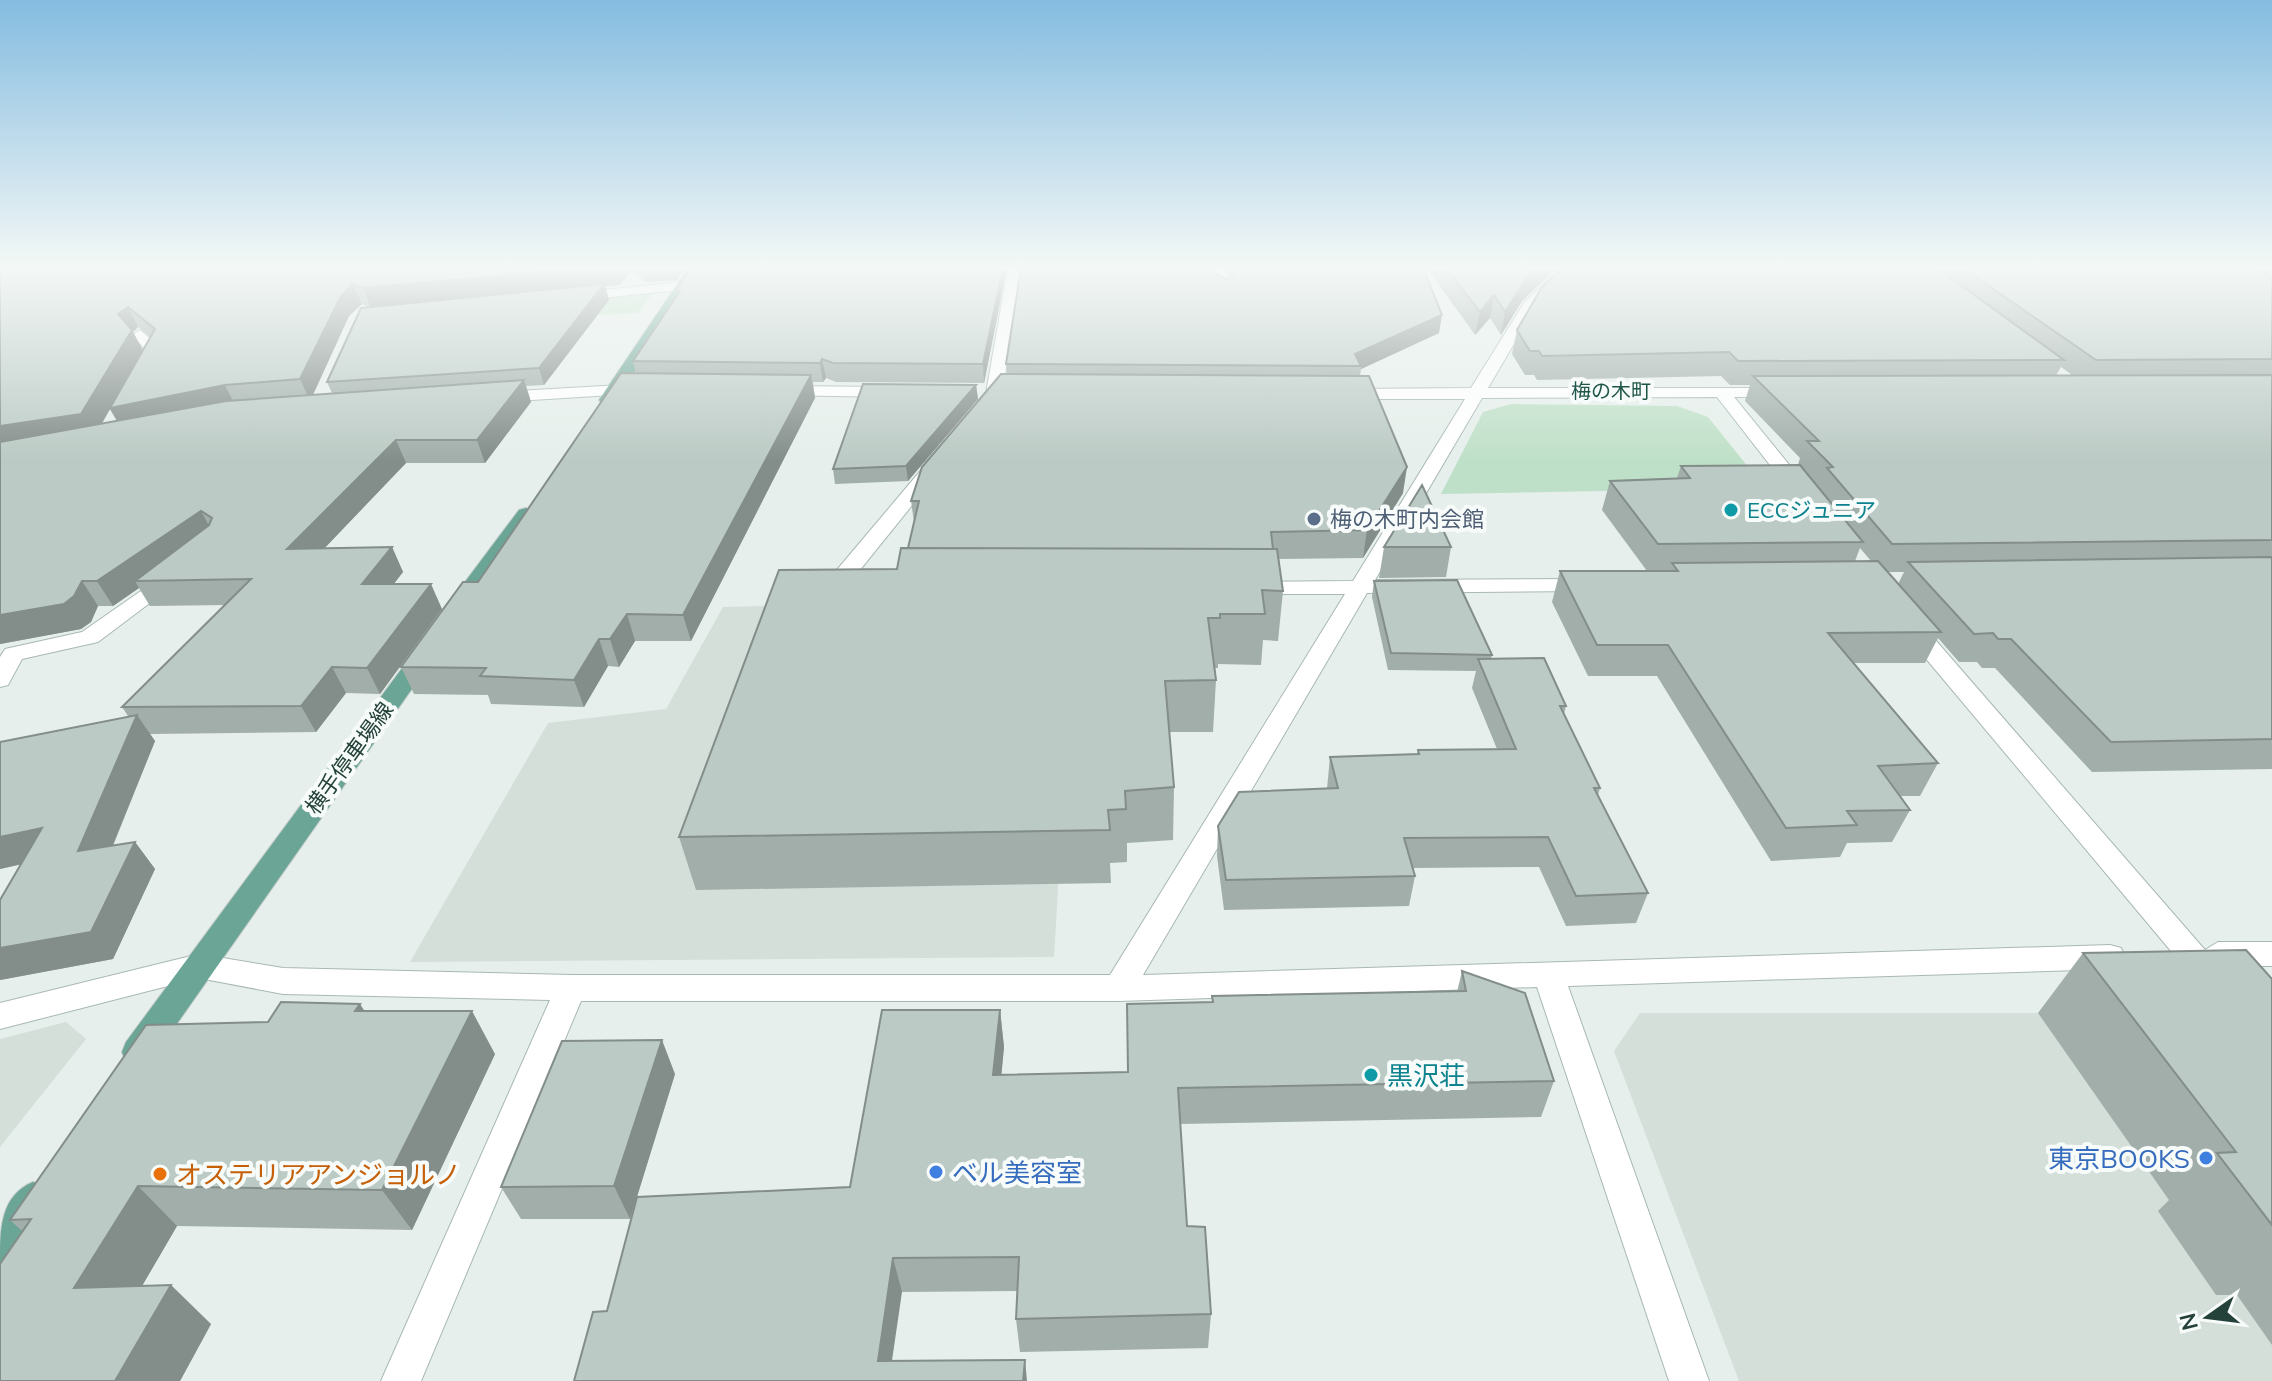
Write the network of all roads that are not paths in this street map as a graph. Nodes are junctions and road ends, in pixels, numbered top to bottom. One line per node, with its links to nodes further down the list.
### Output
1 (653, 332): 5 (main road)
2 (1004, 332): 16 (street)
3 (1514, 332): 13 (street)
4 (140, 335): 7 (street)
5 (617, 388): 6 (street); 14 (street); 15 (main road)
6 (664, 389)
7 (133, 390)
8 (758, 390): 10 (street)
9 (1799, 392): 11 (street)
10 (916, 393)
11 (1722, 393): 13 (street); 19 (street)
12 (1323, 394): 13 (street)
13 (1479, 394): 23 (street)
14 (476, 398)
15 (598, 414)
16 (964, 430)
17 (944, 455): 24 (street)
18 (542, 491): 29 (main road, 横手停車場線)
19 (1807, 499)
20 (188, 563): 26 (street)
21 (1602, 585): 23 (street)
22 (1223, 588): 23 (street)
23 (1363, 588): 32 (street)
24 (865, 589)
25 (1893, 605): 27 (street)
26 (0, 680)
27 (2192, 954): 28 (street); 30 (street)
28 (2272, 954)
29 (199, 966): 31 (street); 33 (street); 34 (main road, 横手停車場線)
30 (1548, 973): 32 (street); 38 (street)
31 (571, 988): 32 (street); 37 (street)
32 (1119, 988)
33 (0, 1016)
34 (117, 1080)
35 (54, 1169): 36 (main road)
36 (0, 1245)
37 (401, 1381)
38 (1689, 1381)

